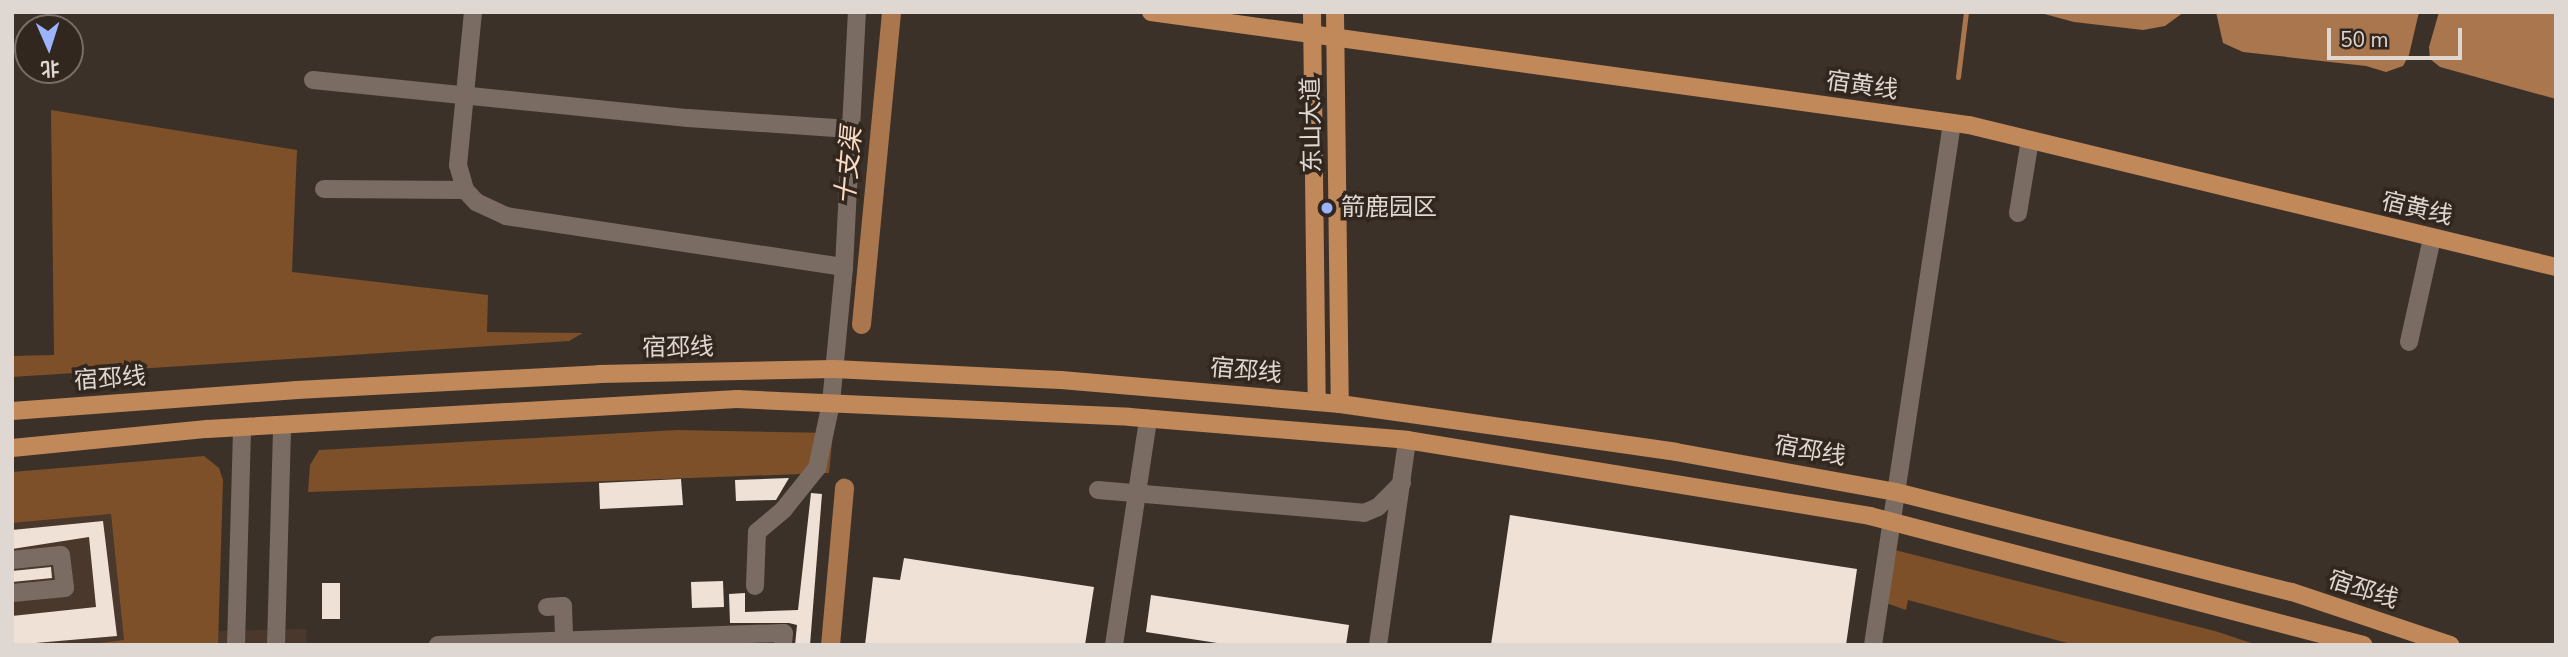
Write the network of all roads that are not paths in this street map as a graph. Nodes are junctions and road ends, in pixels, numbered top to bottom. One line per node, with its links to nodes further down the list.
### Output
1 (473, 12): 9 (street)
2 (857, 12): 11 (street)
3 (1151, 12): 6 (main road, 宿黄线)
4 (1312, 12): 6 (main road, 东山大道)
5 (1335, 12): 7 (main road, 东山大道)
6 (1313, 36): 7 (main road, 宿黄线); 21 (main road, 东山大道)
7 (1336, 40): 10 (main road, 宿黄线); 23 (main road, 东山大道)
8 (313, 80): 9 (street)
9 (465, 96): 11 (street); 14 (street)
10 (1952, 122): 12 (main road, 宿黄线); 32 (street)
11 (850, 129): 17 (street)
12 (2030, 140): 15 (street); 16 (main road, 宿黄线)
13 (324, 189): 14 (street)
14 (466, 190): 17 (street)
15 (2018, 213)
16 (2432, 238): 18 (main road, 宿黄线); 19 (street)
17 (844, 267): 20 (street)
18 (2556, 267)
19 (2409, 342)
20 (834, 369): 21 (main road, 宿邳线); 22 (street); 24 (main road, 宿邳线)
21 (1317, 402): 23 (main road, 宿邳线)
22 (831, 403): 25 (main road); 26 (main road); 36 (street)
23 (1340, 404): 32 (main road, 宿邳线)
24 (12, 411)
25 (1148, 419): 28 (main road); 33 (street)
26 (282, 425): 27 (main road); 41 (street)
27 (242, 427): 29 (main road); 40 (street)
28 (1407, 440): 30 (street); 34 (main road)
29 (12, 448)
30 (1402, 483): 33 (street); 45 (street)
31 (1098, 490): 33 (street)
32 (1896, 492): 34 (street); 48 (main road, 宿邳线)
33 (1137, 494): 44 (street)
34 (1892, 521): 46 (street); 47 (main road)
35 (12, 560): 37 (street)
36 (755, 586)
37 (12, 593)
38 (547, 607): 39 (street)
39 (569, 642): 42 (street); 43 (street)
40 (236, 645)
41 (276, 645)
42 (438, 645)
43 (783, 645)
44 (1114, 645)
45 (1378, 645)
46 (1873, 645)
47 (2363, 645)
48 (2450, 645)

